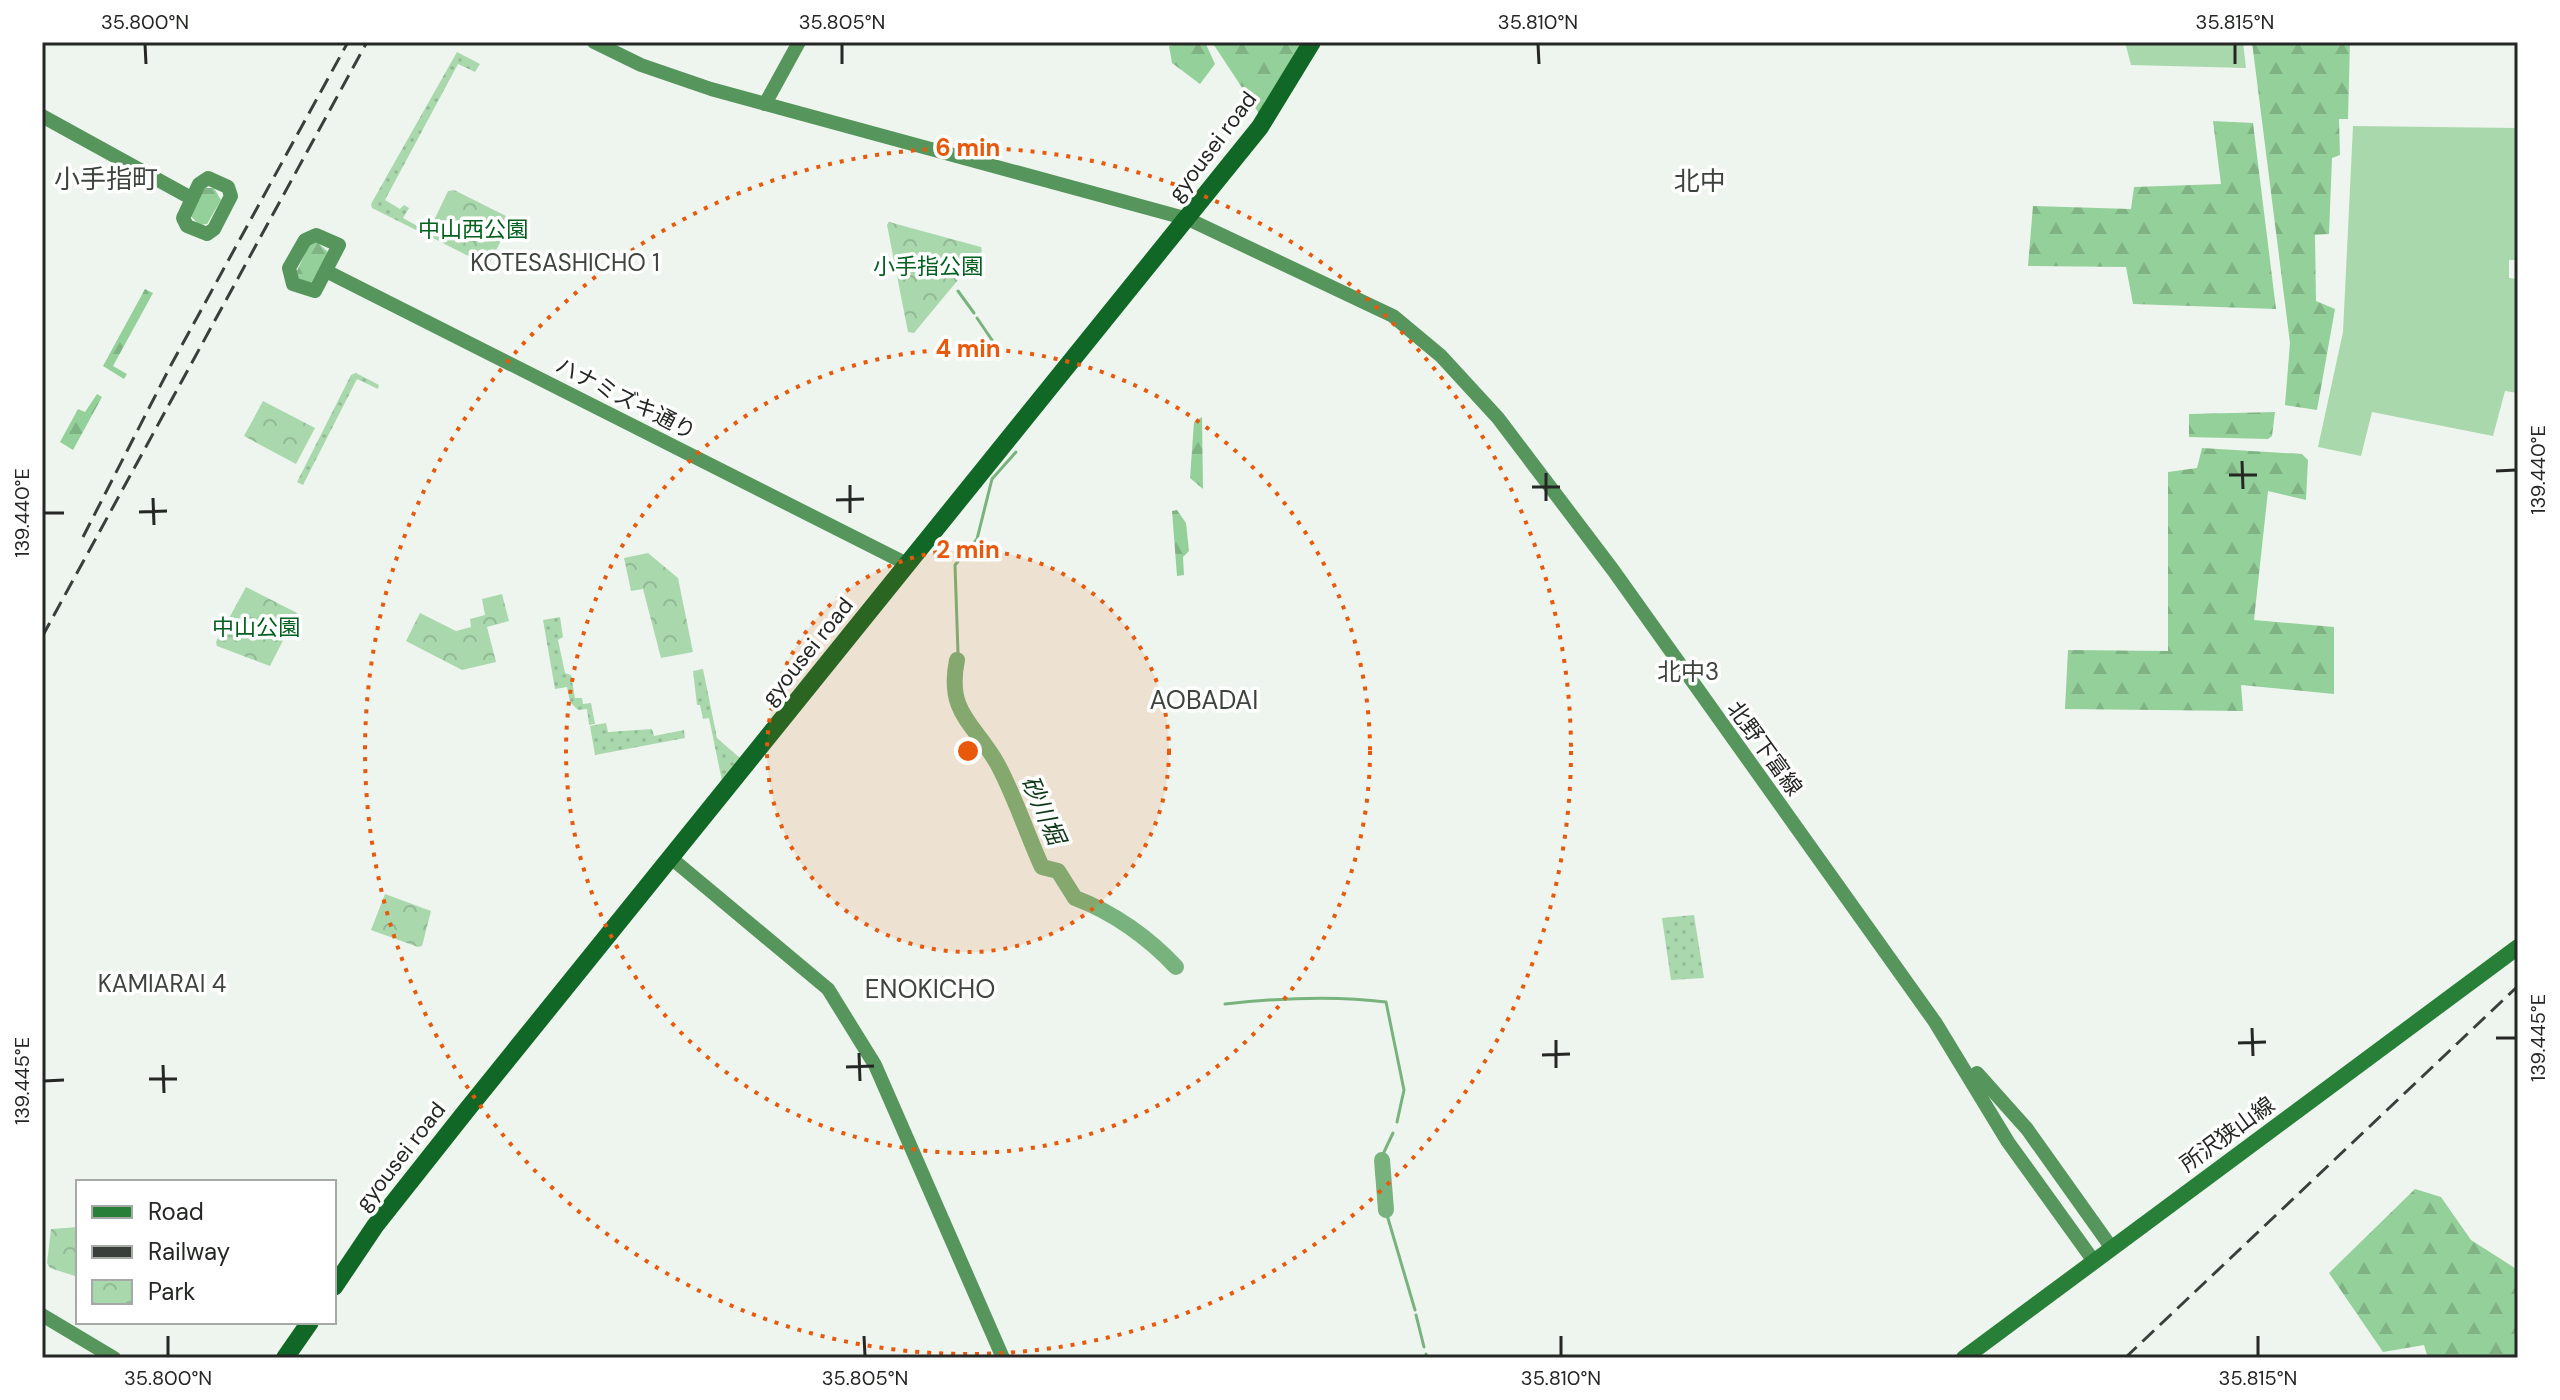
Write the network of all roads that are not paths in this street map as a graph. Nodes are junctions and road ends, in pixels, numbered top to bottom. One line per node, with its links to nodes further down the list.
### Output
1 (594, 42): 4 (street, 北野下富線)
2 (799, 42): 4 (street)
3 (1312, 42): 7 (highway, gyousei road)
4 (765, 104): 7 (street, 北野下富線)
5 (42, 116): 6 (street)
6 (191, 198)
7 (1188, 219): 9 (highway, gyousei road); 12 (street, 北野下富線)
8 (326, 271): 8 (street); 9 (street, ハナミズキ通り)
9 (907, 564): 10 (highway, gyousei road)
10 (671, 858): 15 (highway, gyousei road); 20 (street)
11 (2518, 947): 13 (main road, 所沢狭山線)
12 (1935, 1022): 13 (street); 14 (street)
13 (2111, 1247): 14 (main road, 所沢狭山線)
14 (2093, 1260): 21 (main road, 所沢狭山線)
15 (336, 1284)
16 (42, 1315): 18 (street)
17 (309, 1324): 19 (highway)
18 (114, 1358)
19 (285, 1358)
20 (1003, 1358)
21 (1964, 1358)

